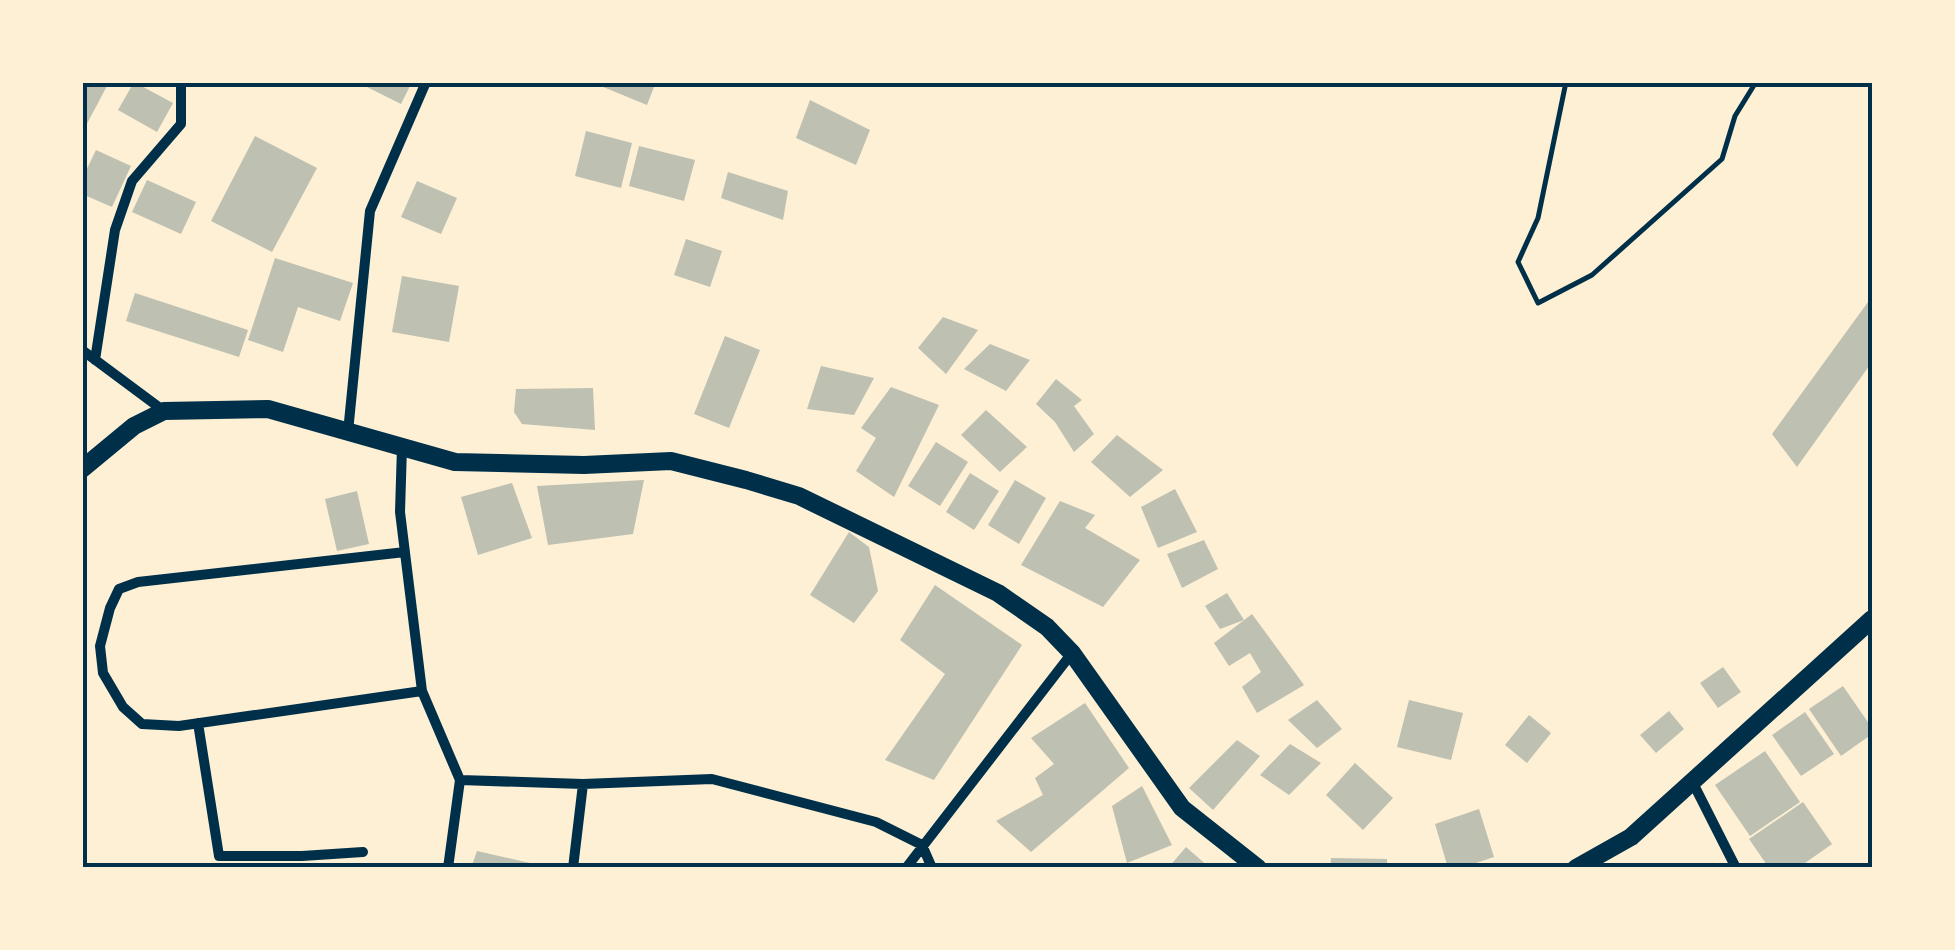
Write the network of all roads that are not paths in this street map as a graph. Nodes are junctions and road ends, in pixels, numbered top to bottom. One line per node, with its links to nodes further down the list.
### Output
1 (181, 82): 4 (street)
2 (426, 82): 6 (street)
3 (82, 350): 4 (street)
4 (95, 360): 5 (street)
5 (164, 412): 6 (main road); 8 (main road)
6 (348, 432): 7 (main road)
7 (402, 448): 9 (street); 11 (main road)
8 (82, 469)
9 (405, 552): 12 (street); 13 (street)
10 (1872, 619): 15 (main road)
11 (1072, 653): 17 (street); 23 (main road)
12 (422, 691): 13 (street); 14 (street)
13 (198, 723): 18 (street)
14 (460, 780): 16 (street); 19 (street)
15 (1692, 783): 24 (main road); 25 (street)
16 (583, 784): 17 (street); 20 (street)
17 (922, 845): 21 (street); 22 (street)
18 (363, 852)
19 (448, 868)
20 (573, 868)
21 (906, 868)
22 (932, 868)
23 (1258, 868)
24 (1576, 868)
25 (1736, 868)

